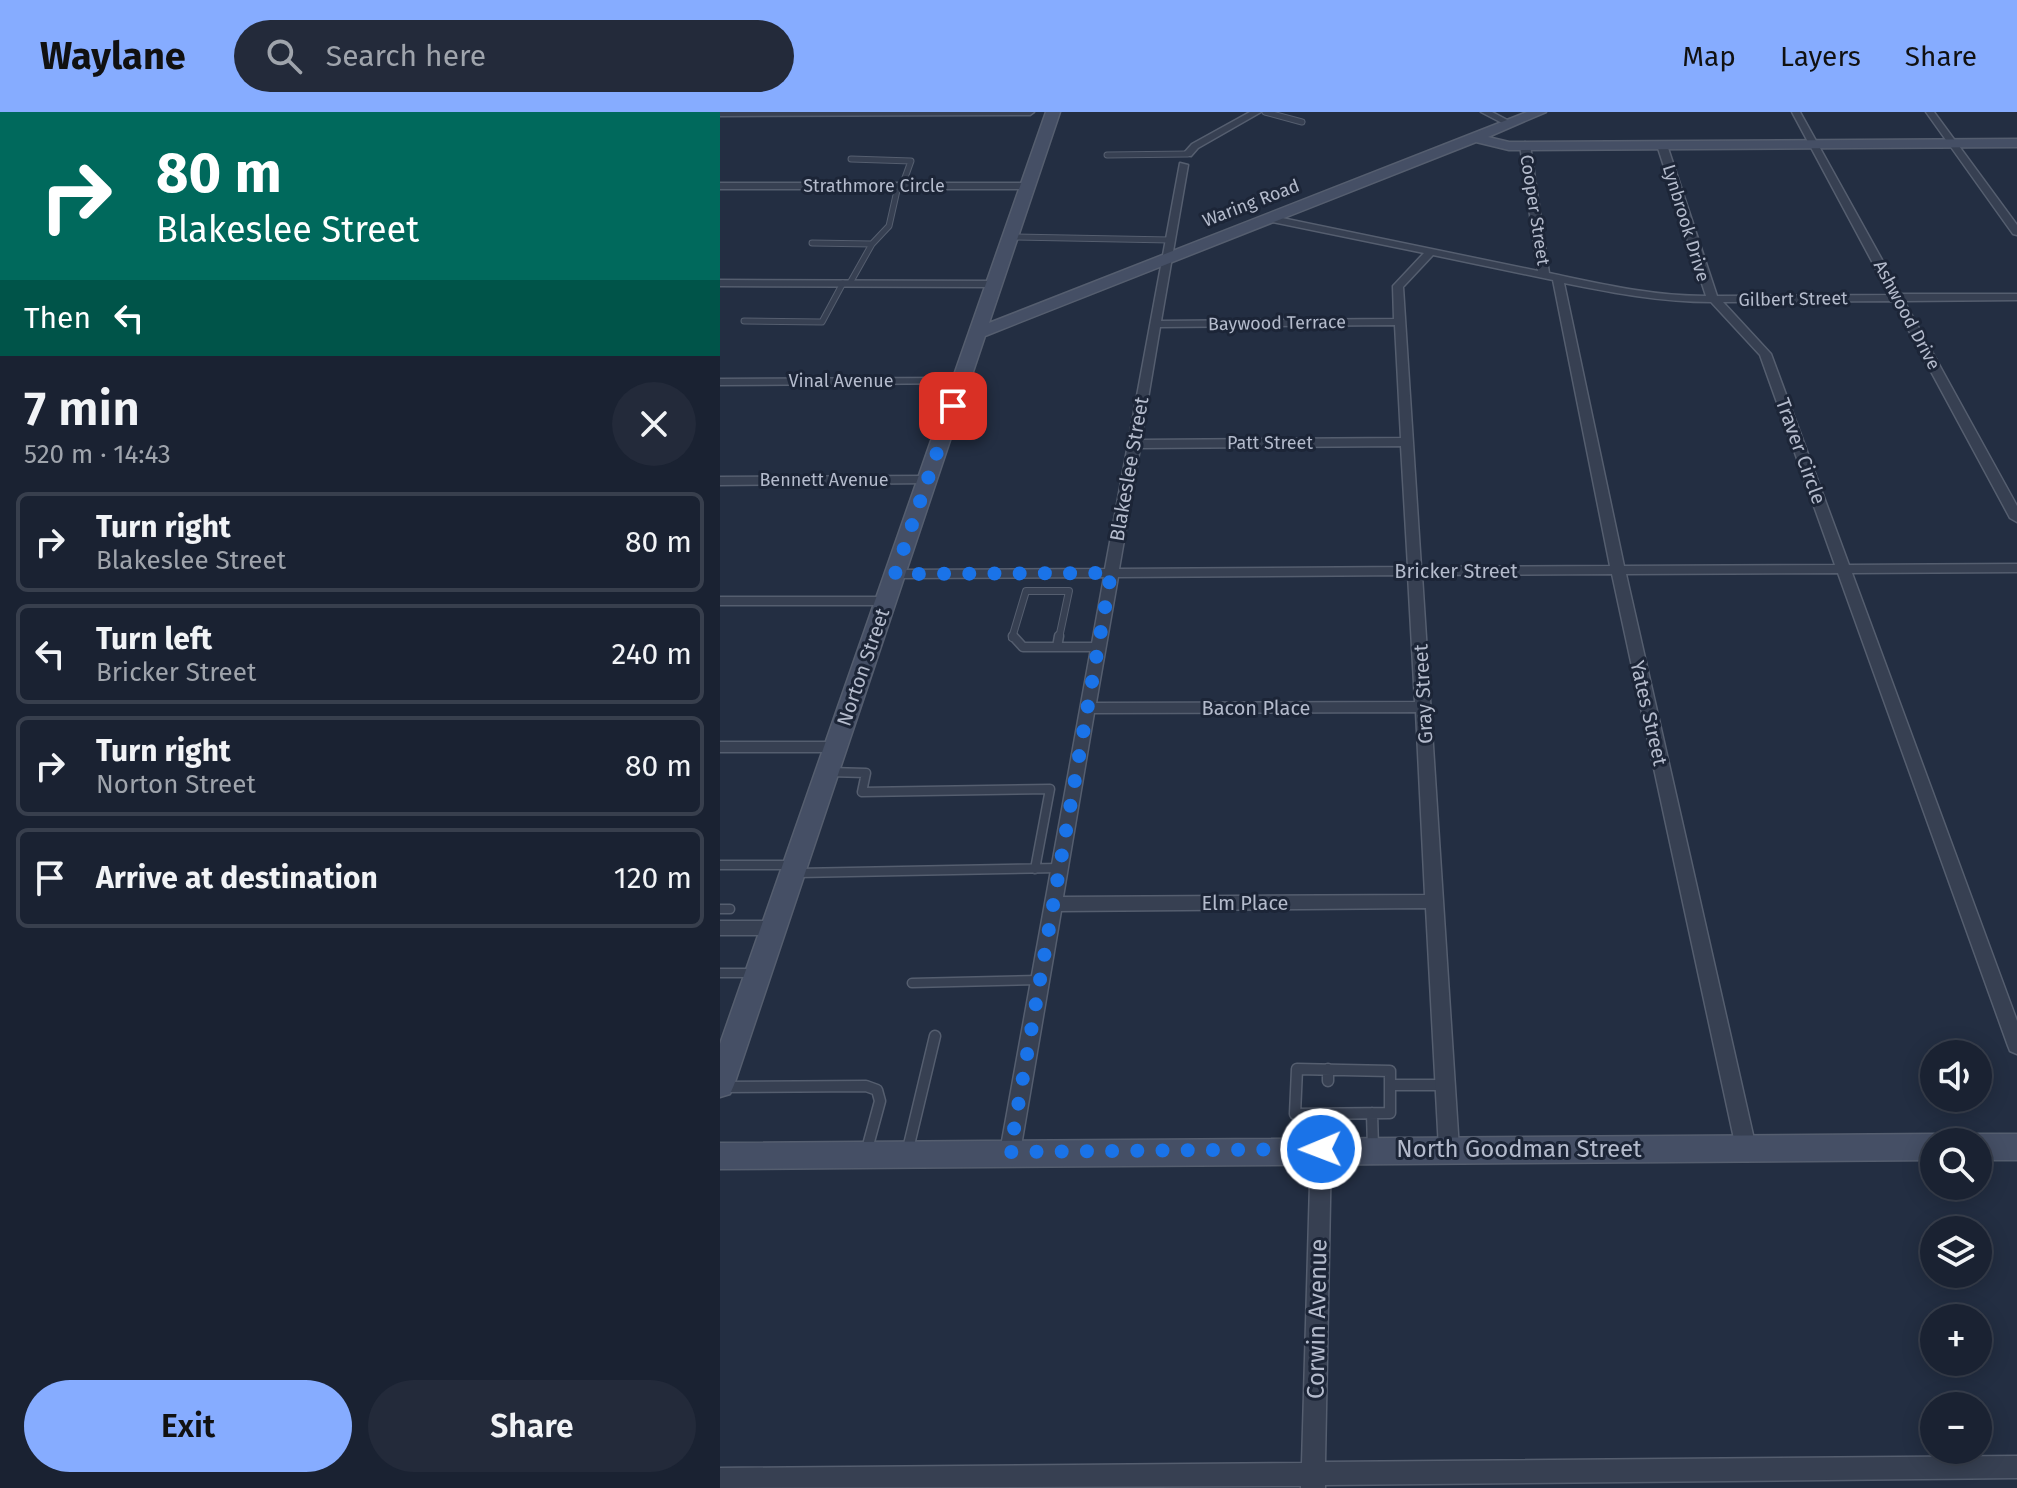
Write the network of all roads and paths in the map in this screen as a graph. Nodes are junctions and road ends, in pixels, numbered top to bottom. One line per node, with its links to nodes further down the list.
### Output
1 (1030, 112): 9 (street)
2 (1053, 112): 23 (main road, Norton Street)
3 (1257, 112): 20 (street)
4 (1265, 112): 10 (lane)
5 (1485, 112): 11 (street)
6 (1539, 112): 11 (main road, Waring Road)
7 (1796, 112): 15 (street, Ashwood Drive)
8 (1930, 112): 13 (street)
9 (720, 113)
10 (1302, 122)
11 (1509, 123): 12 (main road, Waring Road)
12 (1473, 137): 16 (main road); 24 (main road, Waring Road)
13 (1953, 143): 14 (main road); 15 (main road); 25 (street)
14 (2017, 143)
15 (1814, 144): 17 (main road); 36 (street, Ashwood Drive)
16 (1525, 145): 17 (main road); 32 (street, Cooper Street)
17 (1662, 145): 38 (street, Lynbrook Drive)
18 (1107, 155): 20 (lane)
19 (851, 159): 22 (lane)
20 (1186, 160): 27 (street, Blakeslee Street)
21 (720, 186): 22 (street, Strathmore Circle)
22 (900, 186): 23 (street, Strathmore Circle); 29 (lane)
23 (1028, 186): 26 (main road, Norton Street)
24 (1267, 218): 30 (street); 31 (main road, Waring Road)
25 (2017, 232)
26 (1010, 237): 27 (lane); 35 (main road, Norton Street)
27 (1170, 240): 31 (street, Blakeslee Street)
28 (812, 243): 29 (lane)
29 (872, 244): 34 (lane)
30 (1431, 252): 32 (street); 40 (street, Gray Street)
31 (1166, 260): 41 (street, Blakeslee Street); 42 (main road, Waring Road)
32 (1551, 276): 38 (street); 52 (street, Yates Street)
33 (720, 283): 34 (street)
34 (847, 283): 35 (street); 39 (lane)
35 (994, 284): 42 (main road, Norton Street)
36 (1897, 297): 37 (street, Gilbert Street); 38 (street, Gilbert Street); 49 (street, Ashwood Drive)
37 (2017, 297)
38 (1713, 300): 51 (street, Traver Circle)
39 (744, 321)
40 (1400, 322): 41 (street, Baywood Terrace); 45 (street, Gray Street)
41 (1155, 324): 46 (street, Blakeslee Street)
42 (978, 333): 43 (main road, Norton Street)
43 (961, 381): 44 (street, Vinal Avenue); 47 (main road, Norton Street)
44 (720, 382)
45 (1407, 442): 46 (street, Patt Street); 53 (street, Gray Street)
46 (1134, 444): 54 (street, Blakeslee Street)
47 (927, 480): 48 (street, Bennett Avenue); 55 (main road, Norton Street)
48 (720, 481)
49 (2017, 518)
50 (2017, 568): 51 (street, Bricker Street)
51 (1845, 569): 52 (street, Bricker Street); 78 (street, Traver Circle)
52 (1618, 570): 53 (street, Bricker Street); 89 (street, Yates Street)
53 (1417, 571): 54 (street, Bricker Street); 60 (street, Gray Street)
54 (1111, 573): 55 (street, Bricker Street); 59 (street, Blakeslee Street)
55 (895, 574): 57 (main road, Norton Street)
56 (720, 601): 57 (street)
57 (886, 601): 63 (main road, Norton Street)
58 (1057, 647): 58 (lane); 59 (lane)
59 (1098, 647): 61 (street, Blakeslee Street)
60 (1424, 707): 61 (street, Bacon Place); 69 (street, Gray Street)
61 (1088, 708): 66 (street, Blakeslee Street)
62 (720, 747): 63 (street)
63 (836, 747): 64 (main road, Norton Street)
64 (827, 772): 67 (main road, Norton Street); 68 (lane)
65 (720, 865): 67 (lane)
66 (1060, 868): 68 (lane); 70 (street, Blakeslee Street)
67 (794, 869): 68 (lane); 72 (main road, Norton Street)
68 (1035, 869)
69 (1436, 901): 70 (street, Elm Place); 82 (street, Gray Street)
70 (1054, 904): 75 (street, Blakeslee Street)
71 (720, 928): 72 (street)
72 (774, 928): 74 (main road, Norton Street)
73 (720, 973): 74 (lane)
74 (759, 973): 83 (main road, Norton Street)
75 (1040, 980): 76 (lane); 93 (street, Blakeslee Street)
76 (912, 983)
77 (935, 1036): 95 (lane)
78 (2017, 1046)
79 (1328, 1069): 80 (lane); 81 (lane); 84 (lane)
80 (1328, 1081)
81 (1390, 1085): 82 (lane); 85 (lane)
82 (1446, 1085): 92 (street, Gray Street)
83 (720, 1086): 94 (lane)
84 (1324, 1111): 85 (lane); 90 (lane)
85 (1372, 1113): 91 (lane)
86 (1920, 1147): 89 (main road, North Goodman Street)
87 (1992, 1147): 88 (main road)
88 (2017, 1147)
89 (1746, 1148): 92 (main road, North Goodman Street)
90 (1321, 1149): 91 (main road, North Goodman Street); 93 (main road, North Goodman Street); 99 (street, Corwin Avenue)
91 (1373, 1149): 92 (main road, North Goodman Street)
92 (1449, 1149)
93 (1010, 1152): 95 (main road, North Goodman Street)
94 (866, 1154): 95 (main road, North Goodman Street); 96 (main road, North Goodman Street)
95 (907, 1154)
96 (720, 1156)
97 (2017, 1467): 99 (street)
98 (720, 1480): 99 (street)
99 (1313, 1481)

